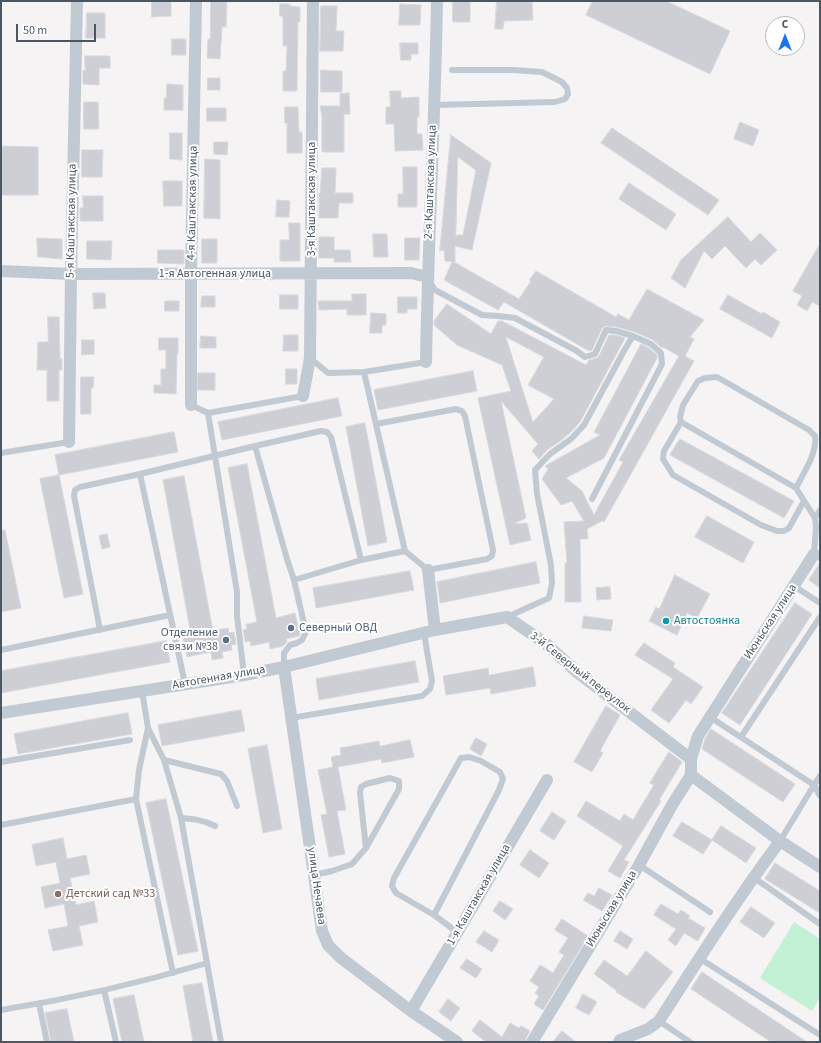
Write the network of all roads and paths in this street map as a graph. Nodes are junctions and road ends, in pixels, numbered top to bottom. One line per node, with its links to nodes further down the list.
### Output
1 (77, 1): 8 (street, 5-я Каштакская улица)
2 (196, 1): 9 (street, 4-я Каштакская улица)
3 (313, 1): 10 (street, 3-я Каштакская улица)
4 (437, 1): 6 (street, 2-я Каштакская улица)
5 (452, 70): 6 (lane)
6 (434, 105): 11 (street, 2-я Каштакская улица)
7 (1, 271): 8 (street, 1-я Автогенная улица)
8 (71, 274): 9 (street, 1-я Автогенная улица); 21 (street, 5-я Каштакская улица)
9 (191, 274): 10 (street, 1-я Автогенная улица); 17 (street, 4-я Каштакская улица)
10 (312, 274): 11 (street, 1-я Автогенная улица); 13 (street, 3-я Каштакская улица)
11 (428, 277): 12 (lane); 14 (street, 2-я Каштакская улица)
12 (633, 336): 27 (lane); 39 (lane)
13 (310, 358): 15 (lane); 16 (street, 3-я Каштакская улица)
14 (426, 362): 15 (lane)
15 (364, 372): 20 (lane)
16 (303, 396): 18 (lane)
17 (191, 405): 18 (lane)
18 (208, 413): 24 (lane)
19 (681, 422): 26 (lane); 26 (lane); 28 (lane)
20 (376, 424): 31 (lane); 34 (lane)
21 (70, 442): 23 (lane)
22 (255, 446): 24 (lane); 33 (lane); 35 (lane)
23 (1, 453)
24 (215, 455): 25 (lane); 45 (lane)
25 (140, 474): 38 (lane); 41 (lane)
26 (796, 488): 28 (lane)
27 (592, 499)
28 (804, 501): 30 (lane)
29 (820, 510): 30 (lane)
30 (815, 518): 32 (lane)
31 (405, 551): 33 (lane); 34 (lane)
32 (817, 556): 36 (street, Июньская улица)
33 (361, 560): 35 (lane)
34 (428, 570): 42 (street)
35 (294, 580): 44 (lane)
36 (794, 586): 37 (lane); 49 (street, Июньская улица)
37 (820, 603)
38 (170, 614): 41 (lane); 46 (lane)
39 (507, 617): 42 (street, Автогенная улица); 54 (street, 3-й Северный переулок)
40 (820, 617): 52 (lane)
41 (100, 630): 43 (lane)
42 (430, 631): 44 (street, Автогенная улица); 50 (lane)
43 (1, 650)
44 (284, 666): 45 (street, Автогенная улица); 50 (street, улица Нечаева)
45 (244, 675): 46 (street, Автогенная улица)
46 (185, 684): 47 (street, Автогенная улица)
47 (142, 691): 48 (street, Автогенная улица); 51 (lane)
48 (1, 713)
49 (710, 717): 52 (lane); 54 (street, Июньская улица)
50 (291, 718): 71 (street, улица Нечаева)
51 (148, 728): 55 (lane); 62 (lane)
52 (741, 737): 60 (lane)
53 (130, 740): 56 (lane)
54 (691, 759): 57 (street, Июньская улица)
55 (164, 760): 63 (lane); 64 (lane)
56 (1, 762)
57 (691, 775): 67 (street); 69 (street, Июньская улица)
58 (820, 776): 60 (lane)
59 (547, 780): 76 (street, 1-я Каштакская улица)
60 (814, 785): 61 (lane); 67 (lane)
61 (820, 796)
62 (136, 799): 65 (lane); 79 (lane)
63 (238, 806)
64 (181, 818): 66 (lane); 78 (lane)
65 (1, 825)
66 (215, 826)
67 (780, 841): 70 (street); 72 (street)
68 (366, 848): 68 (lane); 71 (lane)
69 (639, 865): 73 (lane); 90 (street, Июньская улица)
70 (820, 867)
71 (314, 874): 83 (street, улица Нечаева)
72 (753, 877): 75 (lane); 77 (street)
73 (710, 912)
74 (434, 915): 74 (lane); 76 (lane)
75 (820, 924)
76 (457, 932): 83 (street, 1-я Каштакская улица)
77 (699, 958): 84 (street); 85 (lane)
78 (207, 963): 79 (lane); 88 (lane)
79 (173, 973): 80 (lane)
80 (104, 990): 81 (lane); 87 (lane)
81 (38, 1004): 82 (lane); 86 (lane)
82 (1, 1010)
83 (411, 1011): 89 (street, улица Нечаева)
84 (659, 1021): 91 (street); 92 (lane)
85 (820, 1036)
86 (47, 1042)
87 (116, 1042)
88 (221, 1042)
89 (458, 1042)
90 (532, 1042)
91 (619, 1042)
92 (690, 1042)

